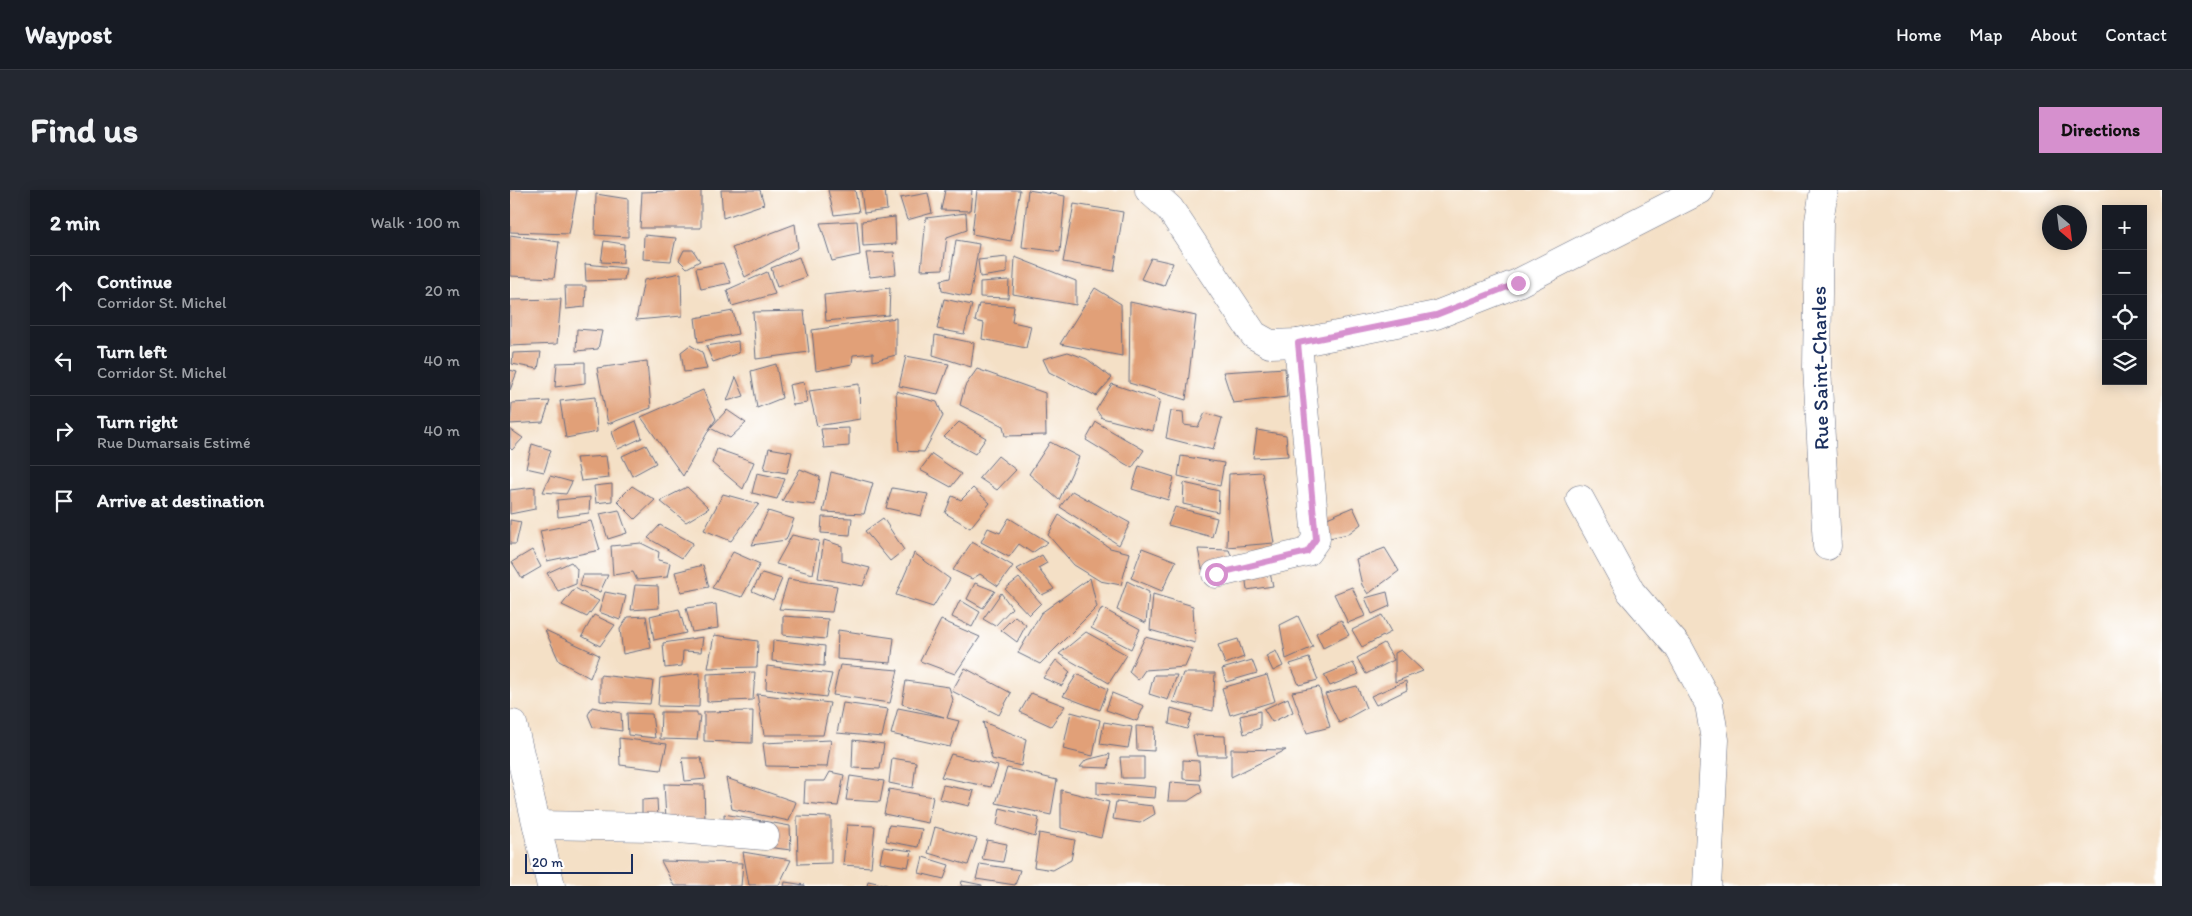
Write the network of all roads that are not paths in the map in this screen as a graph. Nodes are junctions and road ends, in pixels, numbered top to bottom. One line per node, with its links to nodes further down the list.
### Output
1 (1149, 190): 4 (street)
2 (1700, 190): 4 (street)
3 (1824, 190): 6 (street, Rue Saint-Charles)
4 (1298, 343): 7 (street)
5 (1580, 499): 12 (street)
6 (1827, 546)
7 (1216, 574)
8 (513, 724): 9 (street)
9 (537, 825): 10 (street); 11 (street)
10 (764, 836)
11 (552, 886)
12 (1707, 886)

